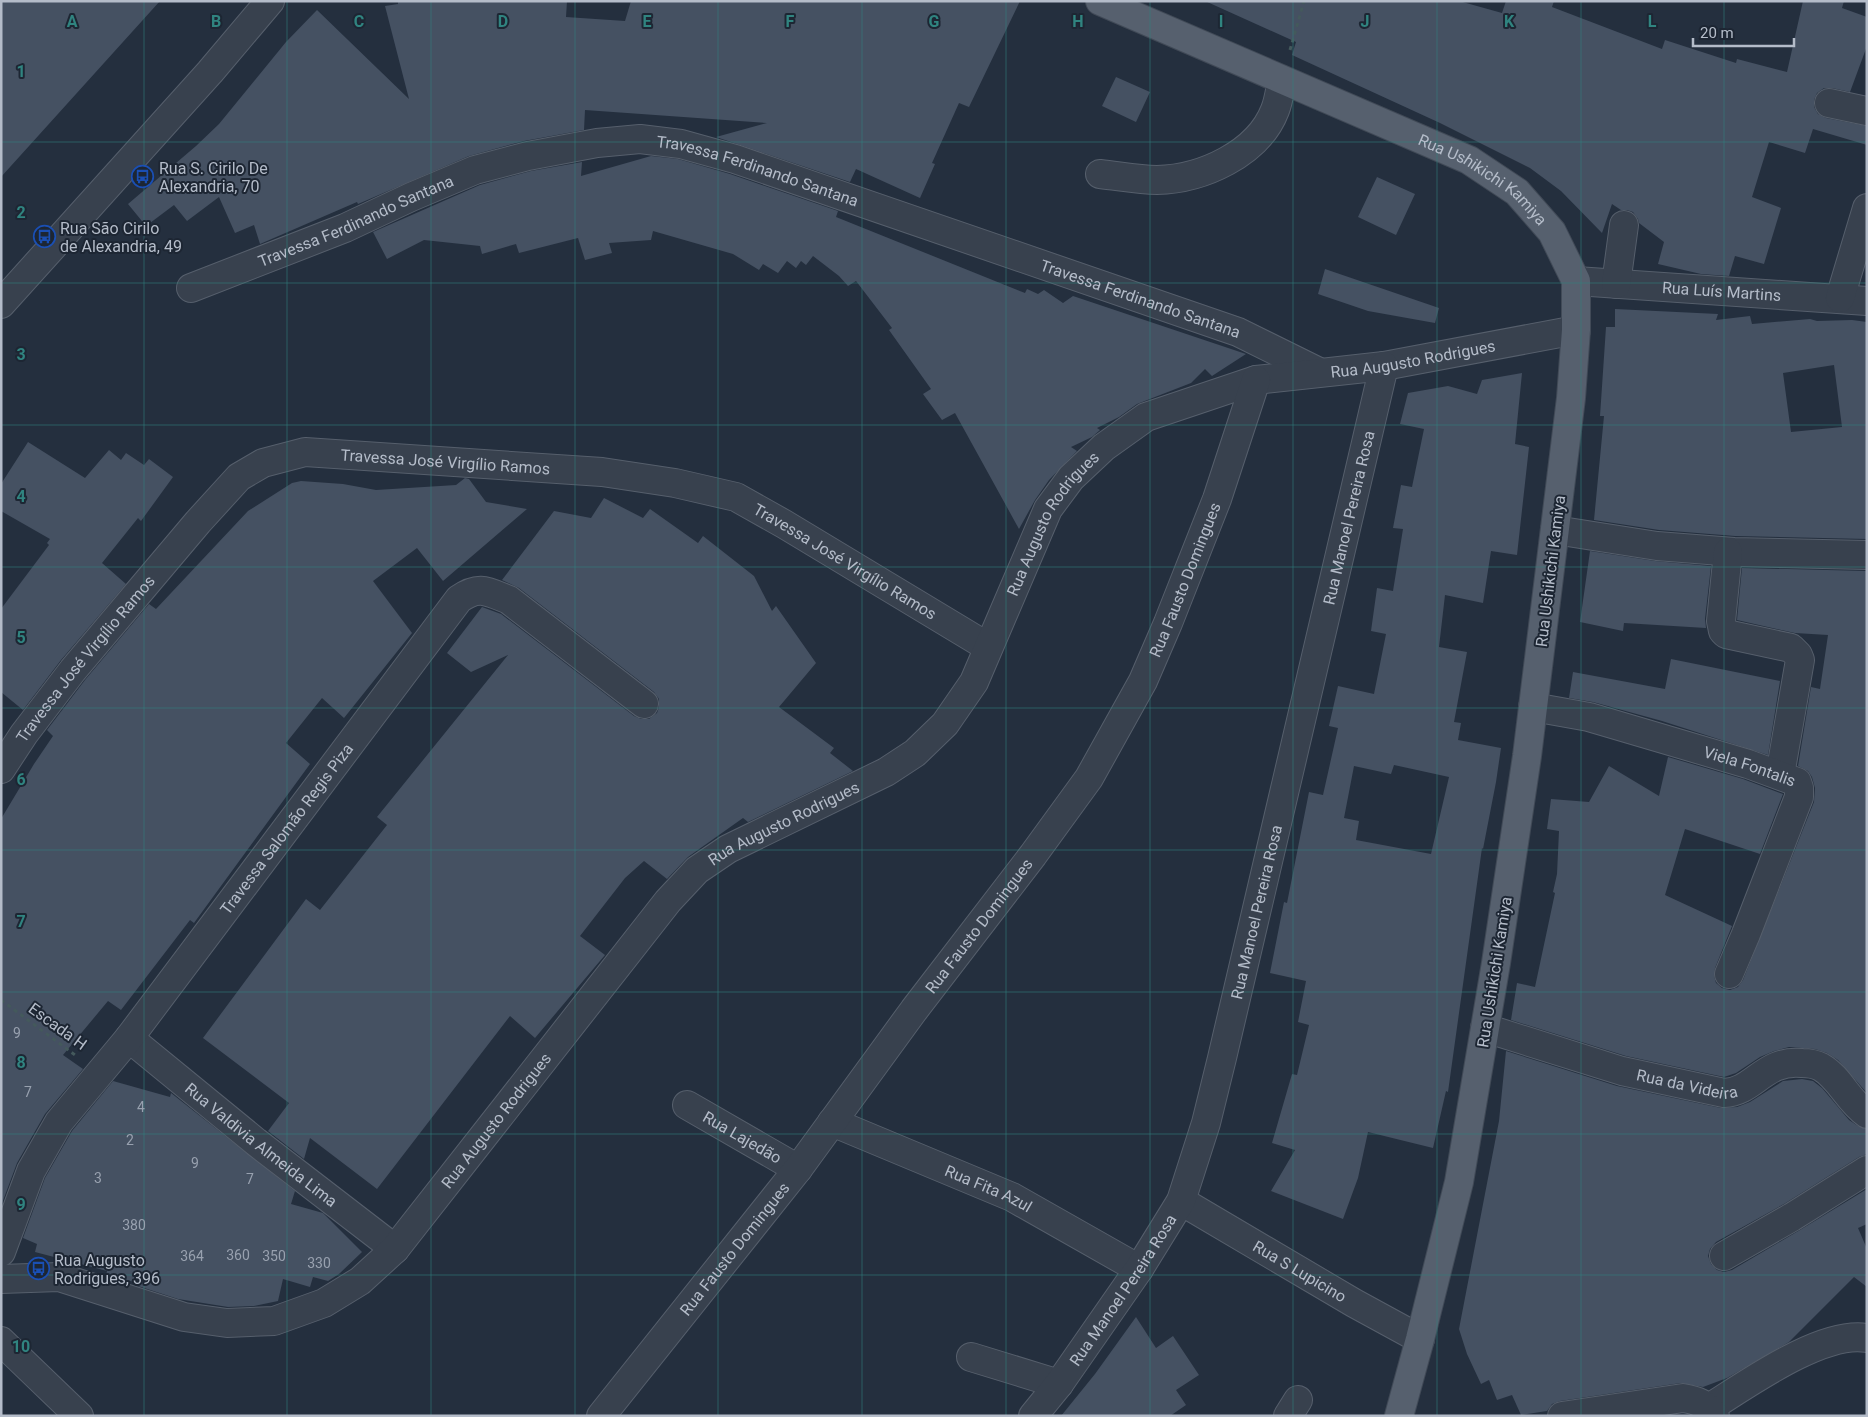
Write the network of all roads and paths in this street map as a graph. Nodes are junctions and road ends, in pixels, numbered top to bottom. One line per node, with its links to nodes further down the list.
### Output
1 (270, 1): 10 (street)
2 (1100, 1): 4 (main road, Rua Ushikichi Kamiya)
3 (1304, 1): 4 (path)
4 (1282, 80): 7 (street); 11 (main road, Rua Ushikichi Kamiya)
5 (1829, 103): 6 (street)
6 (1867, 111)
7 (1100, 174)
8 (1867, 208): 14 (street)
9 (1624, 225): 12 (street)
10 (11, 278): 15 (street)
11 (1576, 281): 12 (street, Rua Luís Martins); 16 (main road, Rua Ushikichi Kamiya)
12 (1616, 284): 14 (street, Rua Luís Martins)
13 (191, 288): 18 (street, Travessa Ferdinando Santana)
14 (1854, 299)
15 (1, 304)
16 (1576, 330): 17 (street, Rua Augusto Rodrigues); 20 (main road, Rua Ushikichi Kamiya)
17 (1384, 366): 18 (street, Rua Augusto Rodrigues); 38 (street, Rua Manoel Pereira Rosa)
18 (1319, 372): 19 (street, Rua Augusto Rodrigues)
19 (1256, 380): 23 (street, Rua Augusto Rodrigues); 35 (street, Rua Fausto Domingues)
20 (1554, 530): 21 (street); 25 (main road, Rua Ushikichi Kamiya)
21 (1728, 552): 22 (street); 27 (street)
22 (1867, 555)
23 (988, 648): 26 (street, Travessa José Virgílio Ramos); 39 (street, Rua Augusto Rodrigues)
24 (644, 704): 31 (street, Travessa Salomão Regis Piza)
25 (1533, 707): 27 (street, Viela Fontalis); 30 (main road, Rua Ushikichi Kamiya)
26 (1, 768)
27 (1780, 774): 28 (street, Viela Fontalis)
28 (1729, 974)
29 (1, 1000): 32 (path, Escada H)
30 (1485, 1028): 34 (street, Rua da Videira); 45 (main road, Rua Ushikichi Kamiya)
31 (129, 1038): 32 (street, Travessa Salomão Regis Piza); 39 (street, Rua Valdivia Almeida Lima)
32 (100, 1073): 40 (street, Travessa Salomão Regis Piza)
33 (687, 1105): 36 (street, Rua Lajedão)
34 (1867, 1114)
35 (832, 1122): 36 (street, Rua Fausto Domingues); 42 (street, Rua Fita Azul)
36 (798, 1169): 51 (street, Rua Fausto Domingues)
37 (1867, 1170): 41 (street)
38 (1181, 1201): 42 (street, Rua Manoel Pereira Rosa); 45 (street, Rua S Lupicino)
39 (395, 1249): 43 (street, Rua Augusto Rodrigues)
40 (1, 1252)
41 (1724, 1256)
42 (1139, 1269): 48 (street, Rua Manoel Pereira Rosa)
43 (1, 1279)
44 (1867, 1338): 49 (street)
45 (1420, 1339): 53 (main road, Rua Ushikichi Kamiya)
46 (1, 1341): 50 (street)
47 (971, 1357): 48 (street)
48 (1059, 1384): 52 (street, Rua Manoel Pereira Rosa)
49 (1712, 1412): 54 (street)
50 (79, 1416)
51 (601, 1416)
52 (1033, 1416)
53 (1399, 1416)
54 (1562, 1416)

